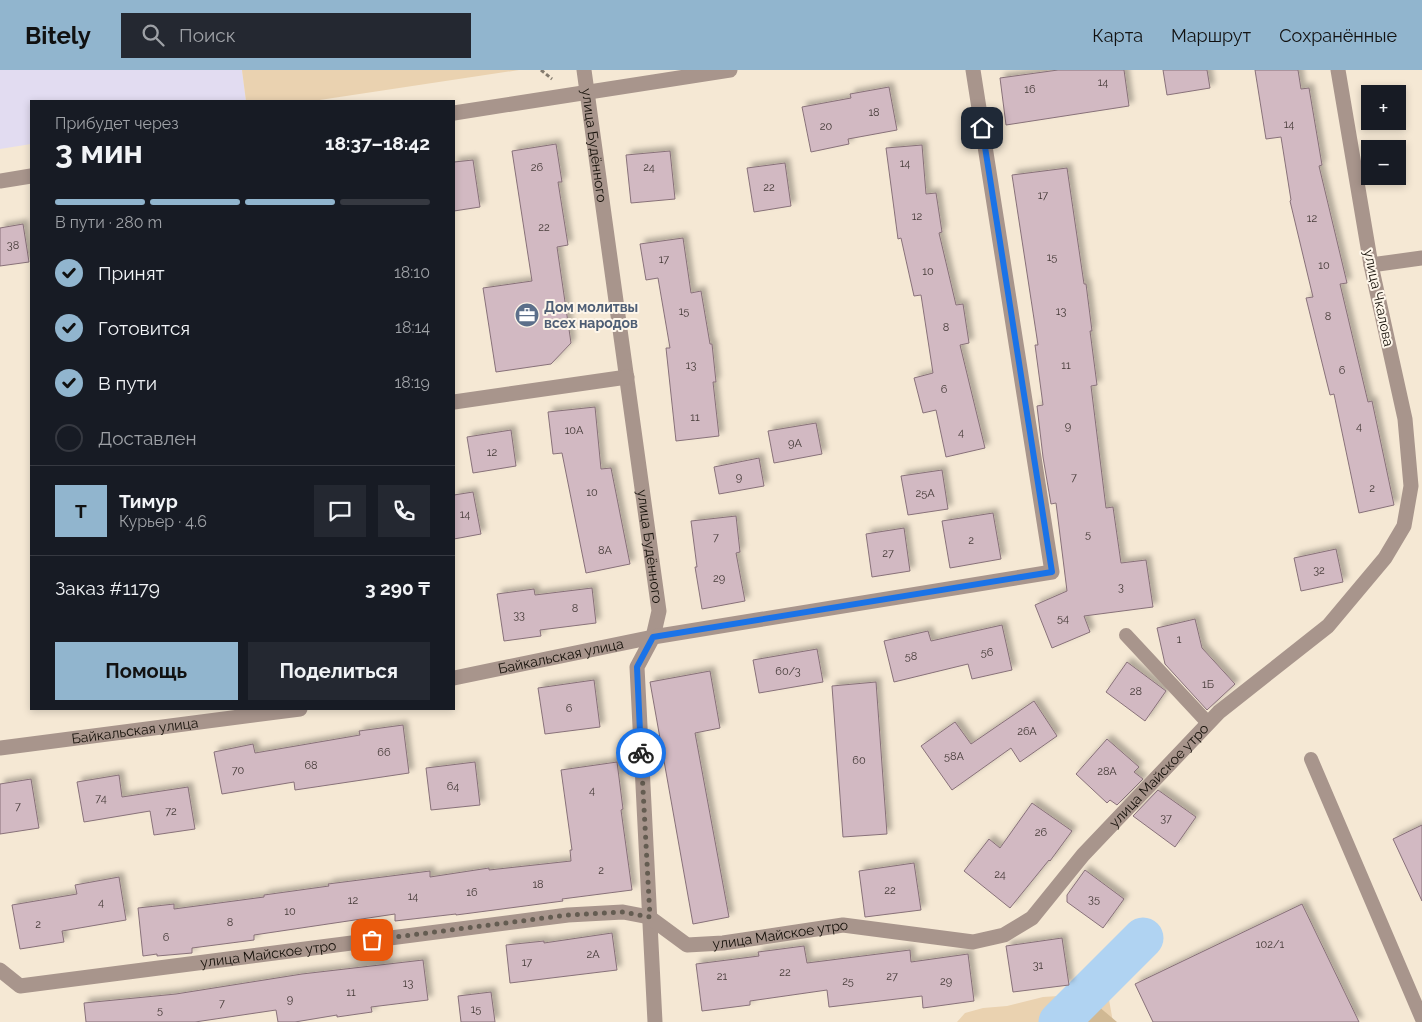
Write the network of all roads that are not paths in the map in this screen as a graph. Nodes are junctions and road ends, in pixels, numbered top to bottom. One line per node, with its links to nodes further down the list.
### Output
1 (584, 70): 5 (street, улица Будённого)
2 (730, 70): 5 (street)
3 (973, 70): 15 (street, Байкальская улица)
4 (1338, 70): 10 (street, улица Чкалова)
5 (587, 93): 6 (street); 11 (street, улица Будённого)
6 (455, 113)
7 (30, 176): 8 (street)
8 (0, 181)
9 (1422, 258): 10 (street)
10 (1371, 265): 13 (street, улица Чкалова)
11 (627, 377): 12 (street); 15 (street, улица Будённого)
12 (455, 402)
13 (1404, 526): 18 (street, улица Майское утро)
14 (1126, 635): 18 (lane)
15 (653, 637): 16 (street, Байкальская улица); 21 (street, улица Будённого)
16 (455, 678)
17 (290, 710): 19 (street, Байкальская улица)
18 (1208, 723): 21 (street, улица Майское утро)
19 (0, 748)
20 (1312, 759): 23 (lane)
21 (650, 917): 22 (street, улица Майское утро); 24 (street, улица Будённого)
22 (0, 970)
23 (1422, 1019)
24 (655, 1022)

